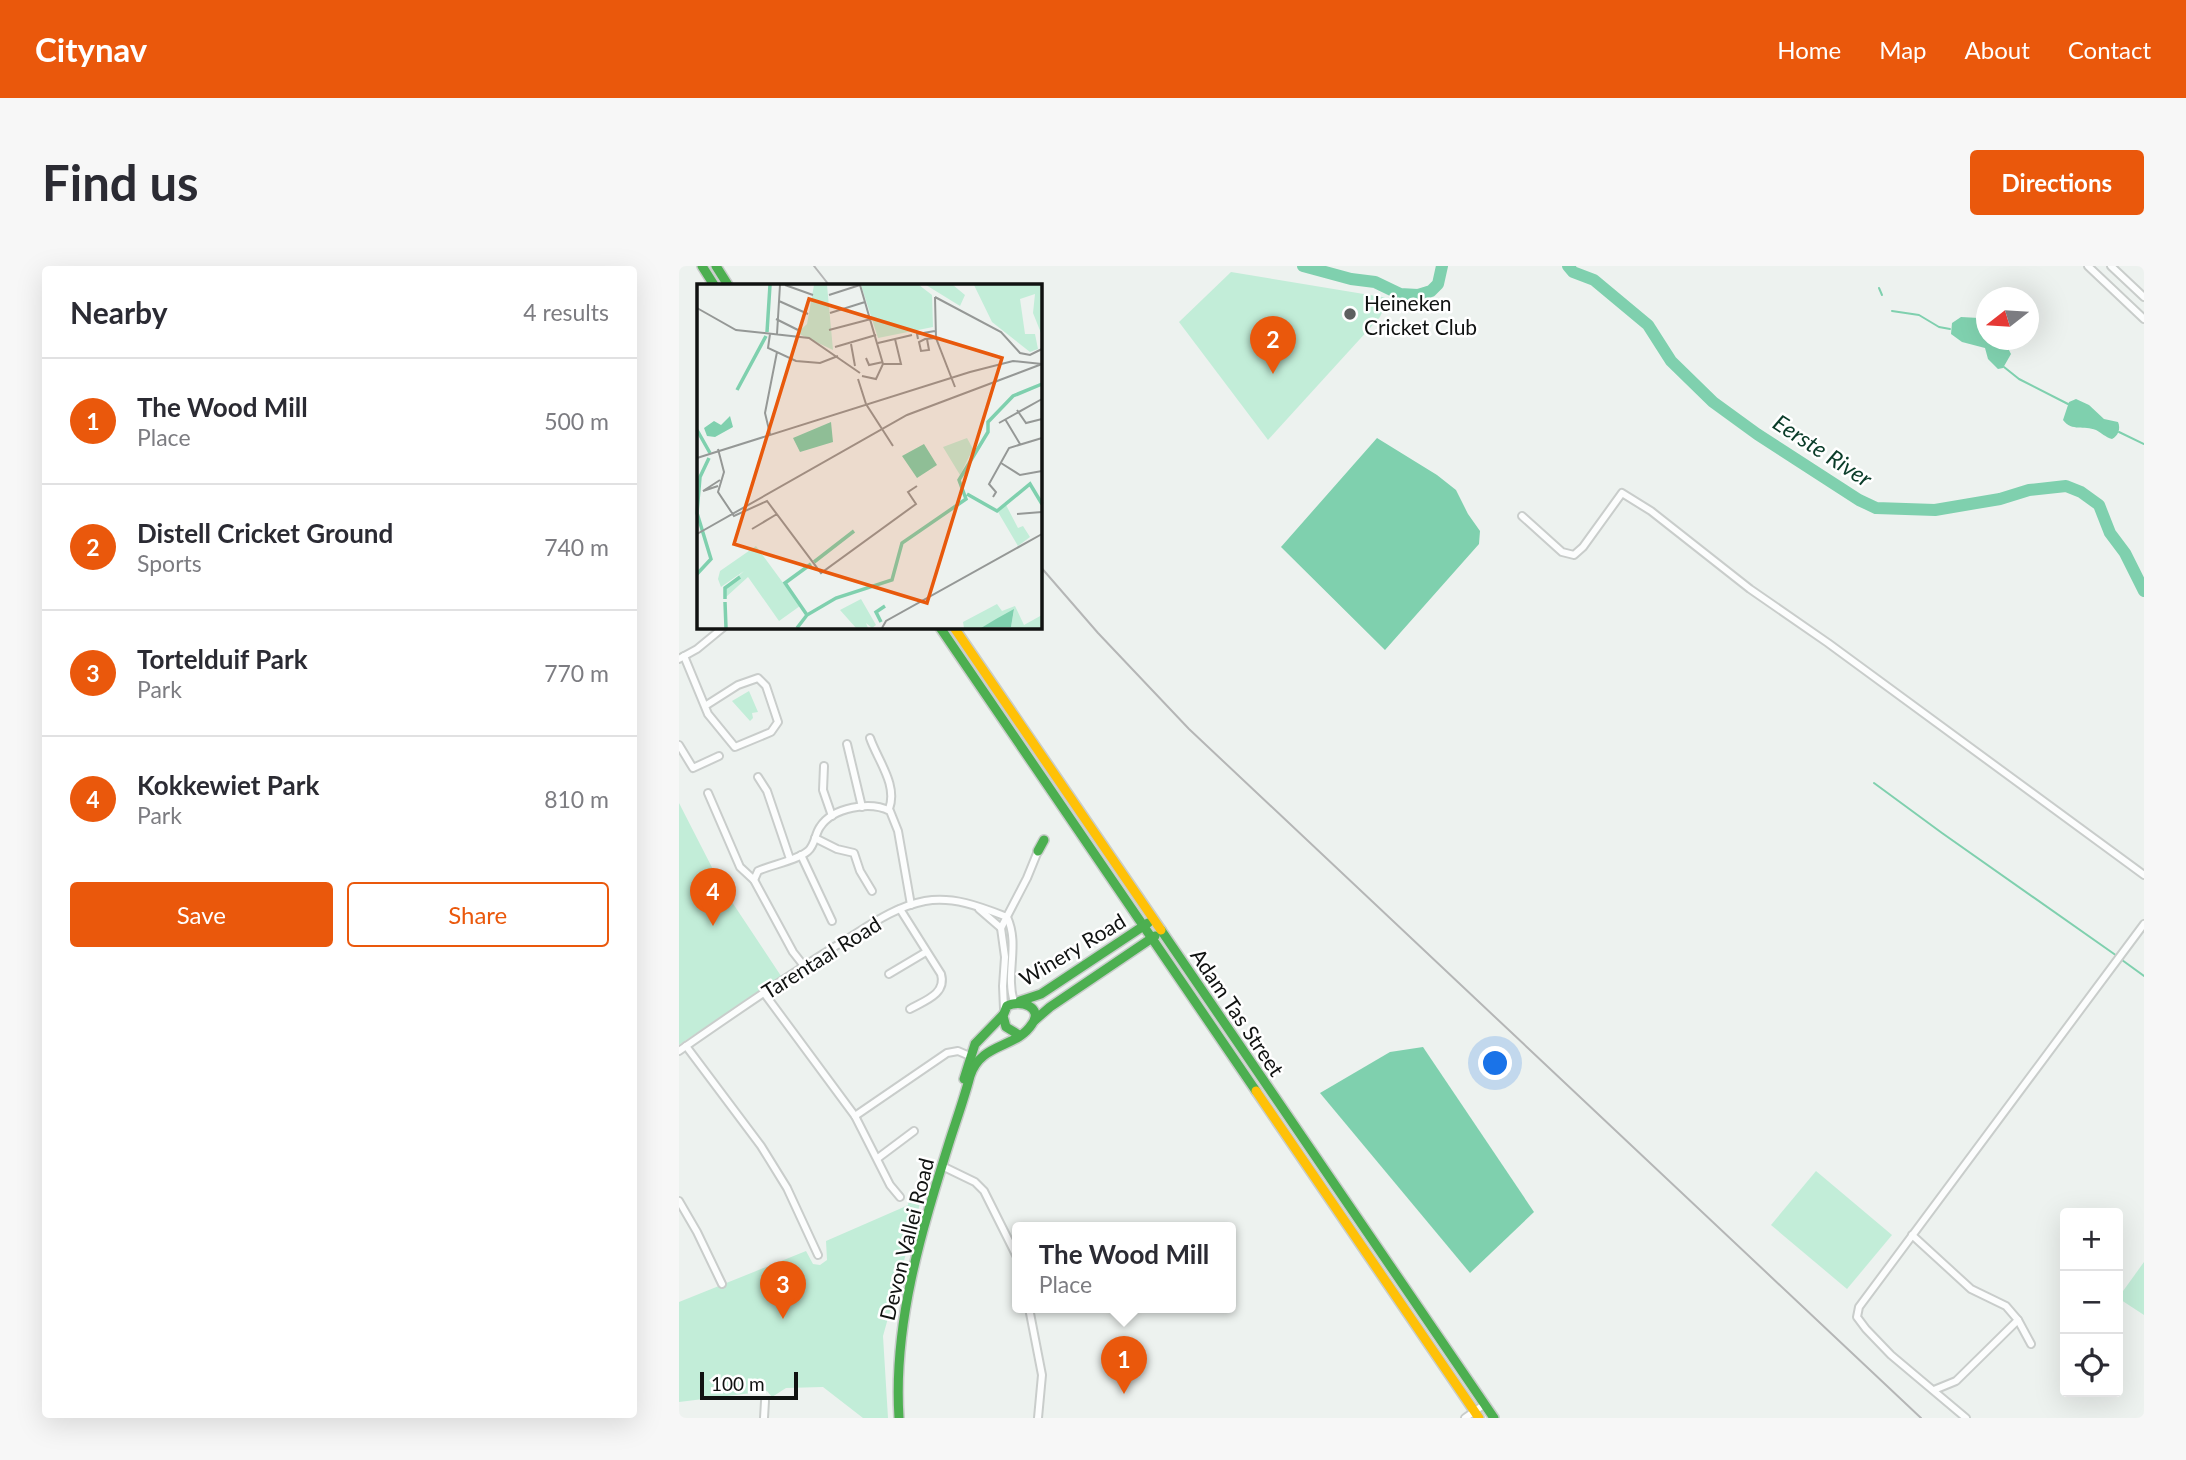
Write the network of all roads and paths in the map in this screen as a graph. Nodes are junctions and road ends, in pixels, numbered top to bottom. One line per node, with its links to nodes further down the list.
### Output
1 (702, 266): 5 (main road)
2 (716, 266): 6 (main road)
3 (2088, 266): 8 (street)
4 (2111, 266): 7 (street)
5 (713, 284)
6 (727, 284)
7 (2144, 297)
8 (2144, 319)
9 (1522, 516): 30 (street)
10 (722, 628): 13 (street)
11 (940, 628): 40 (main road, Adam Tas Street)
12 (954, 628): 37 (main road, Adam Tas Street)
13 (682, 658): 14 (street)
14 (705, 706): 14 (street)
15 (870, 738): 23 (street)
16 (847, 744): 22 (street)
17 (679, 745): 18 (street)
18 (719, 756)
19 (824, 766): 24 (street)
20 (758, 777): 29 (street)
21 (708, 793): 31 (street)
22 (862, 807): 23 (street); 24 (street)
23 (888, 809): 33 (street)
24 (832, 816): 25 (street)
25 (815, 838): 28 (street); 32 (street)
26 (1044, 840): 27 (main road)
27 (1038, 850): 36 (street)
28 (801, 855): 29 (street); 38 (street)
29 (790, 859): 31 (street)
30 (2144, 875)
31 (754, 880): 45 (street)
32 (872, 891)
33 (911, 905): 34 (street, Tarentaal Road); 35 (street, Tarentaal Road)
34 (975, 905): 36 (street, Tarentaal Road); 41 (street)
35 (900, 909): 44 (street); 45 (street, Tarentaal Road)
36 (1007, 917): 41 (street); 48 (street)
37 (1153, 918): 40 (main road, Winery Road); 42 (main road, Adam Tas Street)
38 (832, 921)
39 (2144, 924): 62 (street)
40 (1144, 926): 43 (main road, Adam Tas Street); 48 (main road, Winery Road)
41 (1001, 928): 50 (street)
42 (1162, 931): 43 (main road, Winery Road); 71 (main road, Adam Tas Street)
43 (1152, 939): 51 (main road, Winery Road); 72 (main road, Adam Tas Street)
44 (926, 952): 46 (street); 49 (street)
45 (804, 966): 47 (street, Tarentaal Road)
46 (889, 974)
47 (764, 992): 53 (street, Tarentaal Road); 56 (street)
48 (1016, 1002): 50 (main road); 51 (main road)
49 (910, 1009)
50 (1004, 1013): 52 (main road); 55 (main road, Devon Vallei Road)
51 (1035, 1020): 52 (main road)
52 (1019, 1035): 55 (main road)
53 (686, 1046): 54 (street, Tarentaal Road); 64 (street)
54 (679, 1051)
55 (973, 1058): 56 (street); 59 (main road, Devon Vallei Road)
56 (855, 1116): 58 (street)
57 (914, 1131): 58 (street)
58 (878, 1158): 60 (street)
59 (942, 1166): 63 (street); 74 (main road, Devon Vallei Road)
60 (900, 1198)
61 (679, 1201): 65 (street)
62 (1912, 1236): 67 (street); 69 (street)
63 (1012, 1247)
64 (818, 1255)
65 (722, 1284)
66 (1030, 1313): 75 (street)
67 (2018, 1320): 68 (street); 69 (street)
68 (2031, 1344)
69 (1934, 1390): 78 (street)
70 (765, 1401): 73 (street)
71 (1485, 1404): 72 (street); 77 (main road, Adam Tas Street)
72 (1477, 1415): 76 (street)
73 (764, 1418)
74 (899, 1418)
75 (1038, 1418)
76 (1465, 1418)
77 (1494, 1418)
78 (1966, 1418)

